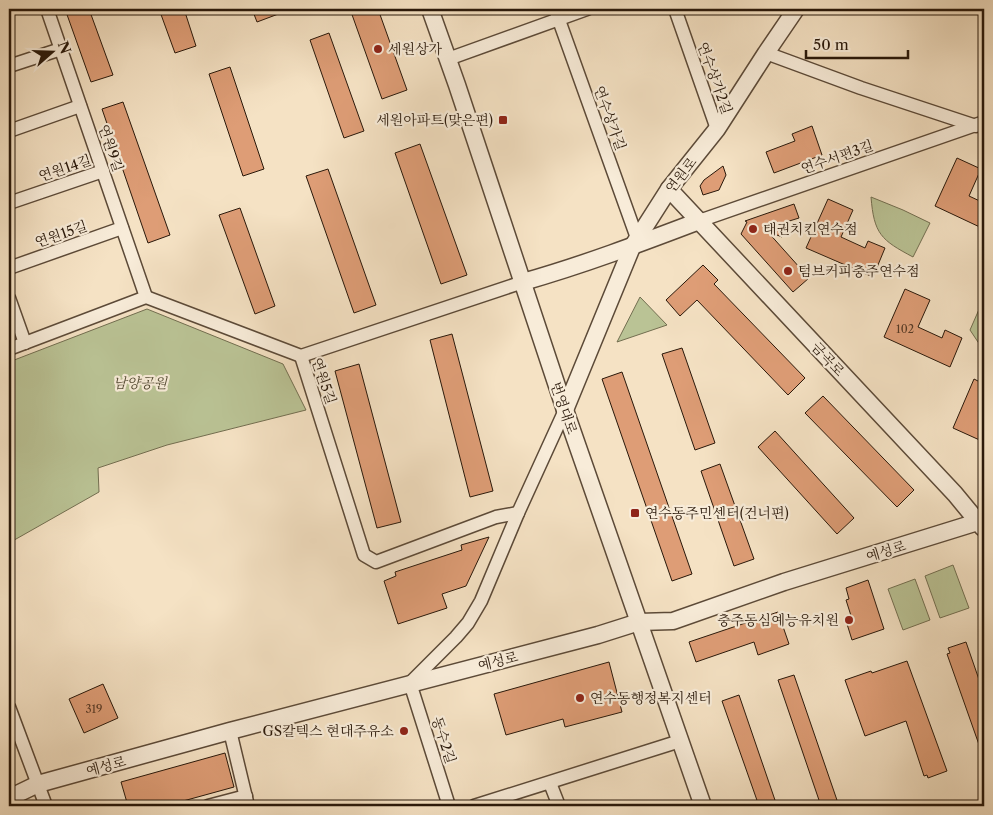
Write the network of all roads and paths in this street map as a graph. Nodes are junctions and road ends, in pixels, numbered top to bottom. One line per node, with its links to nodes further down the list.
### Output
1 (47, 9): 7 (street, 연원9길)
2 (430, 9): 9 (street, 번영대로)
3 (587, 9): 6 (street)
4 (675, 9): 13 (street, 연수상가2길)
5 (795, 10): 8 (street, 연원로)
6 (557, 14): 9 (street); 20 (street, 연수상가길)
7 (61, 49): 10 (street); 11 (street, 연원9길)
8 (766, 53): 12 (street); 13 (street, 연원로)
9 (448, 59): 22 (street, 번영대로)
10 (9, 66)
11 (80, 106): 14 (street); 15 (street, 연원9길)
12 (981, 126): 18 (street, 연수서편3길)
13 (717, 128): 16 (street, 연원로)
14 (9, 131)
15 (103, 171): 17 (street, 연원14길); 19 (street, 연원9길)
16 (670, 189): 18 (street, 금곡로); 20 (street, 연원로)
17 (9, 203)
18 (699, 221): 20 (street); 30 (street, 금곡로)
19 (122, 228): 21 (street, 연원15길); 23 (street, 연원9길)
20 (635, 242): 22 (street); 28 (street, 연원로)
21 (9, 268)
22 (523, 282): 27 (street); 28 (street, 번영대로)
23 (146, 297): 25 (street); 27 (street, 연원5길)
24 (9, 298): 25 (street)
25 (25, 344): 26 (street)
26 (9, 349)
27 (301, 356): 29 (street, 연원5길)
28 (565, 410): 29 (street); 31 (street, 번영대로)
29 (518, 513): 32 (street)
30 (982, 524): 31 (street, 예성로)
31 (639, 622): 32 (street, 예성로); 35 (street, 번영대로)
32 (410, 683): 34 (street, 예성로); 42 (street, 동수2길)
33 (9, 708): 37 (street)
34 (230, 731): 37 (street, 예성로); 39 (street)
35 (680, 741): 36 (street); 45 (street, 번영대로)
36 (550, 783): 43 (street); 44 (street)
37 (38, 784): 38 (street, 예성로); 40 (street)
38 (9, 798)
39 (247, 801): 41 (street)
40 (46, 806)
41 (208, 806)
42 (449, 806)
43 (474, 806)
44 (559, 806)
45 (703, 806)

